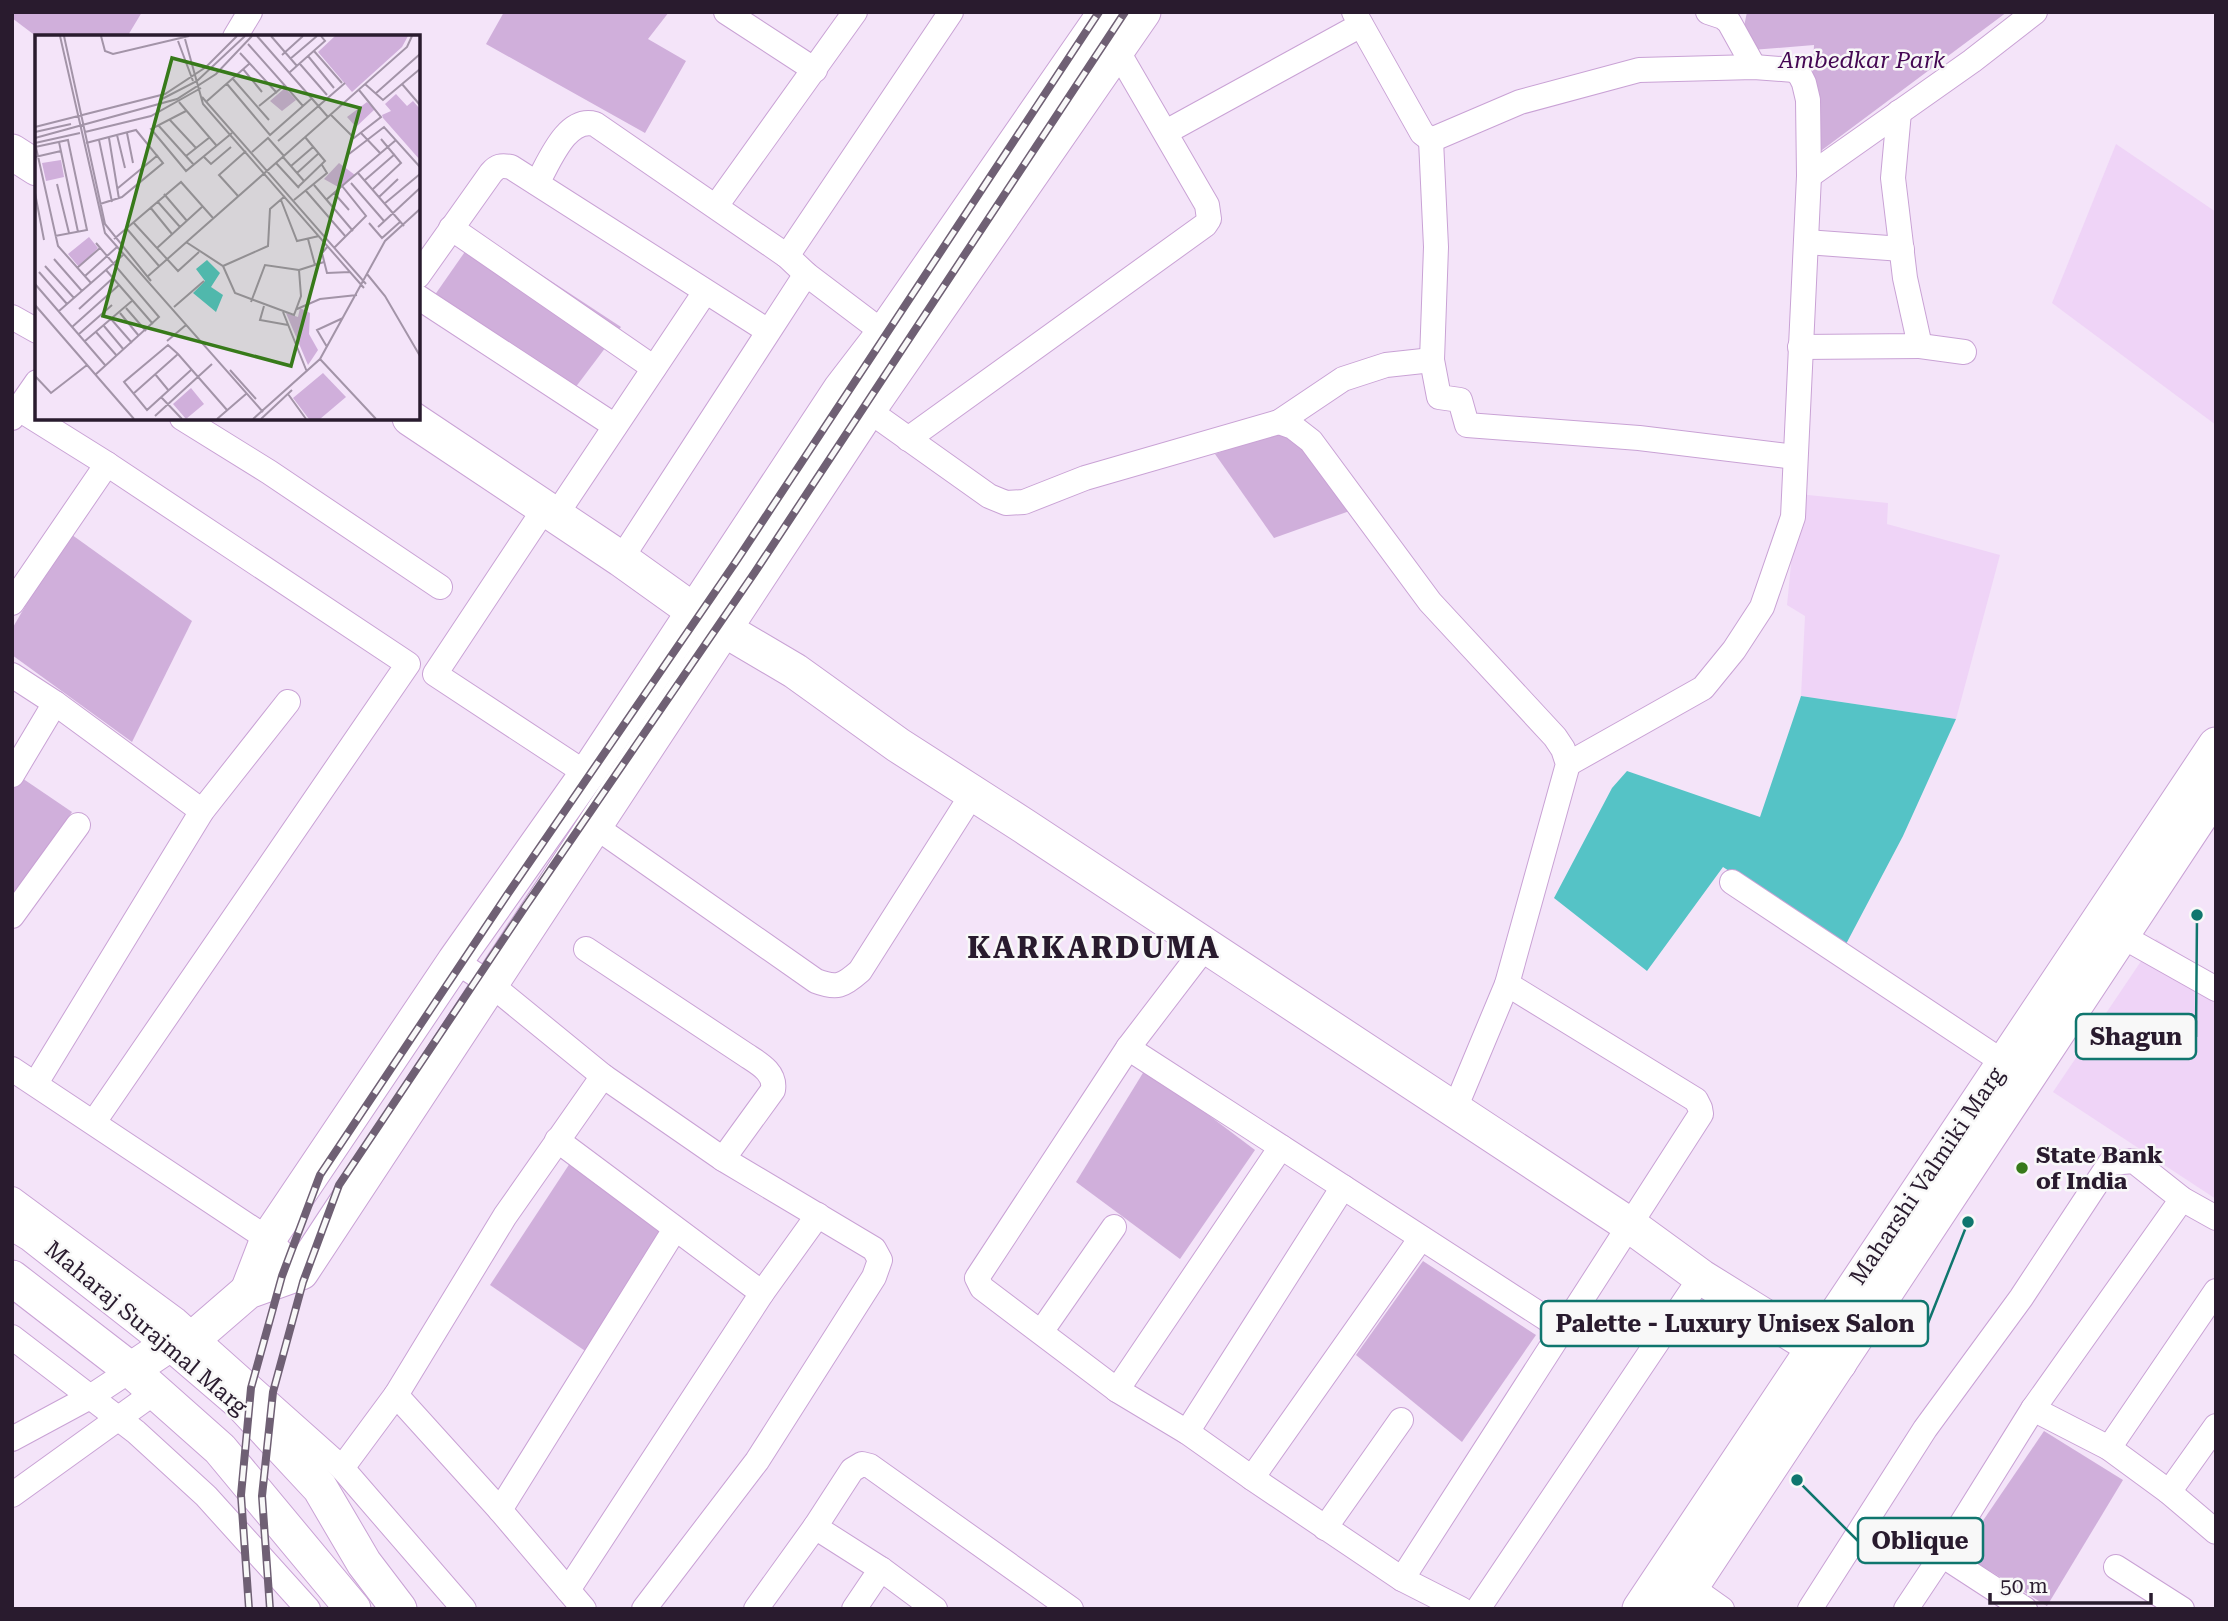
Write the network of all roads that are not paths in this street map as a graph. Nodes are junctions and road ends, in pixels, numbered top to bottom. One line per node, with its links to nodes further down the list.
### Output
1 (250, 12): 10 (street)
2 (855, 12): 13 (street)
3 (951, 12): 25 (street)
4 (1106, 12): 33 (street)
5 (1143, 12): 11 (street)
6 (1708, 12): 12 (street)
7 (2035, 12): 14 (street)
8 (738, 15): 13 (street)
9 (1358, 18): 15 (street); 16 (street)
10 (236, 35)
11 (1117, 50): 15 (street); 40 (street)
12 (1754, 67): 16 (street); 19 (street)
13 (816, 70): 21 (street)
14 (1899, 112): 19 (street); 24 (street)
15 (1166, 132): 46 (street)
16 (1431, 139): 37 (street)
17 (12, 152): 18 (street)
18 (35, 167)
19 (1809, 176): 23 (street)
20 (537, 183): 21 (street); 22 (street); 28 (street)
21 (716, 206): 25 (street)
22 (451, 228): 26 (street); 38 (street)
23 (1806, 242): 24 (street); 35 (street)
24 (1902, 249): 34 (street)
25 (787, 256): 27 (street)
26 (420, 273)
27 (806, 274): 32 (street); 33 (street)
28 (705, 292): 32 (street); 38 (street)
29 (420, 298): 45 (street)
30 (12, 317): 31 (street)
31 (35, 330)
32 (768, 331): 50 (street)
33 (884, 333): 53 (street)
34 (1920, 346): 35 (street); 36 (street)
35 (1800, 347): 47 (street)
36 (1964, 352)
37 (1432, 360): 44 (street); 47 (street)
38 (654, 368): 45 (street)
39 (35, 385): 41 (street)
40 (868, 410): 46 (street); 54 (street)
41 (15, 413): 48 (street)
42 (185, 420): 51 (street)
43 (413, 420): 49 (street)
44 (1279, 422): 46 (street); 59 (street)
45 (615, 426): 49 (street)
46 (908, 439)
47 (1795, 457): 59 (street)
48 (107, 464): 52 (street); 82 (street)
49 (550, 512): 50 (street); 60 (street)
50 (621, 559): 53 (street)
51 (440, 587)
52 (12, 603)
53 (695, 612): 54 (street); 60 (street)
54 (724, 630): 63 (street); 66 (street)
55 (12, 675): 57 (street)
56 (288, 702): 64 (street)
57 (55, 703): 61 (street); 64 (street)
58 (2216, 745): 77 (street, Maharshi Valmiki Marg)
59 (1568, 764): 74 (street)
60 (587, 774): 72 (street)
61 (12, 775)
62 (2216, 792): 69 (street, Maharshi Valmiki Marg)
63 (974, 793): 66 (street); 70 (street)
64 (202, 811): 80 (street)
65 (78, 825): 68 (street)
66 (593, 825): 73 (street)
67 (1732, 882): 77 (street)
68 (12, 916)
69 (2120, 935): 75 (street); 107 (street, Maharshi Valmiki Marg)
70 (1206, 946): 76 (street); 81 (street)
71 (586, 949): 85 (street)
72 (455, 961): 73 (street); 96 (street)
73 (489, 983): 79 (street); 97 (street)
74 (1507, 984): 81 (street); 92 (street)
75 (2216, 989)
76 (1128, 1048): 84 (street); 104 (street)
77 (2003, 1062): 107 (street, Maharshi Valmiki Marg)
78 (12, 1069): 80 (street)
79 (603, 1076): 83 (street); 85 (street)
80 (36, 1083): 82 (street)
81 (1454, 1111): 92 (street)
82 (94, 1122): 96 (street)
83 (557, 1140): 94 (street); 110 (street)
84 (1280, 1147): 86 (street); 109 (street)
85 (723, 1159): 89 (street)
86 (1343, 1187): 95 (street); 116 (street)
87 (12, 1199): 106 (street)
88 (2182, 1199): 90 (street); 112 (street); 146 (street)
89 (818, 1215): 102 (street); 137 (street)
90 (2216, 1218)
91 (12, 1222): 106 (street, Maharaj Surajmal Marg)
92 (1631, 1226): 98 (street); 103 (street)
93 (1114, 1227): 104 (street)
94 (675, 1229): 102 (street); 123 (street)
95 (1421, 1238): 103 (street); 120 (street)
96 (268, 1239): 97 (street); 100 (street)
97 (301, 1272): 100 (street)
98 (1701, 1276): 107 (street); 143 (street)
99 (12, 1278): 108 (street, Maharaj Surajmal Marg)
100 (248, 1291): 106 (street)
101 (2216, 1291): 118 (street)
102 (762, 1293): 132 (street)
103 (1563, 1330): 130 (street)
104 (1041, 1332): 109 (street)
105 (12, 1337): 111 (street)
106 (186, 1347): 108 (street); 119 (street); 135 (street, Maharaj Surajmal Marg)
107 (1826, 1355): 131 (street, Maharshi Valmiki Marg); 144 (street, Maharshi Valmiki Marg)
108 (143, 1381): 111 (street); 113 (street); 134 (street, Maharaj Surajmal Marg)
109 (1117, 1390): 116 (street)
110 (396, 1395): 119 (street); 123 (street)
111 (90, 1397): 113 (street); 117 (street)
112 (2034, 1409): 118 (street); 127 (street)
113 (118, 1418): 122 (street); 133 (street)
114 (1401, 1420): 125 (street)
115 (2216, 1426): 121 (street)
116 (1187, 1432): 120 (street)
117 (12, 1439)
118 (2109, 1448): 121 (street)
119 (342, 1468): 136 (street)
120 (1252, 1478): 125 (street)
121 (2169, 1492): 126 (street)
122 (12, 1495)
123 (500, 1510): 132 (street)
124 (815, 1527): 129 (street); 138 (street); 141 (street)
125 (1325, 1528): 130 (street)
126 (2216, 1532)
127 (1942, 1555): 147 (street); 148 (street)
128 (2116, 1567): 149 (street)
129 (881, 1569): 139 (street); 140 (street)
130 (1402, 1578): 142 (street)
131 (1684, 1598): 145 (street)
132 (576, 1599)
133 (308, 1609)
134 (353, 1609)
135 (399, 1609)
136 (464, 1609)
137 (644, 1609)
138 (756, 1609)
139 (854, 1609)
140 (935, 1609)
141 (1071, 1609)
142 (1461, 1609)
143 (1478, 1609)
144 (1640, 1609)
145 (1723, 1609)
146 (1810, 1609)
147 (1906, 1609)
148 (2025, 1609)
149 (2182, 1609)

